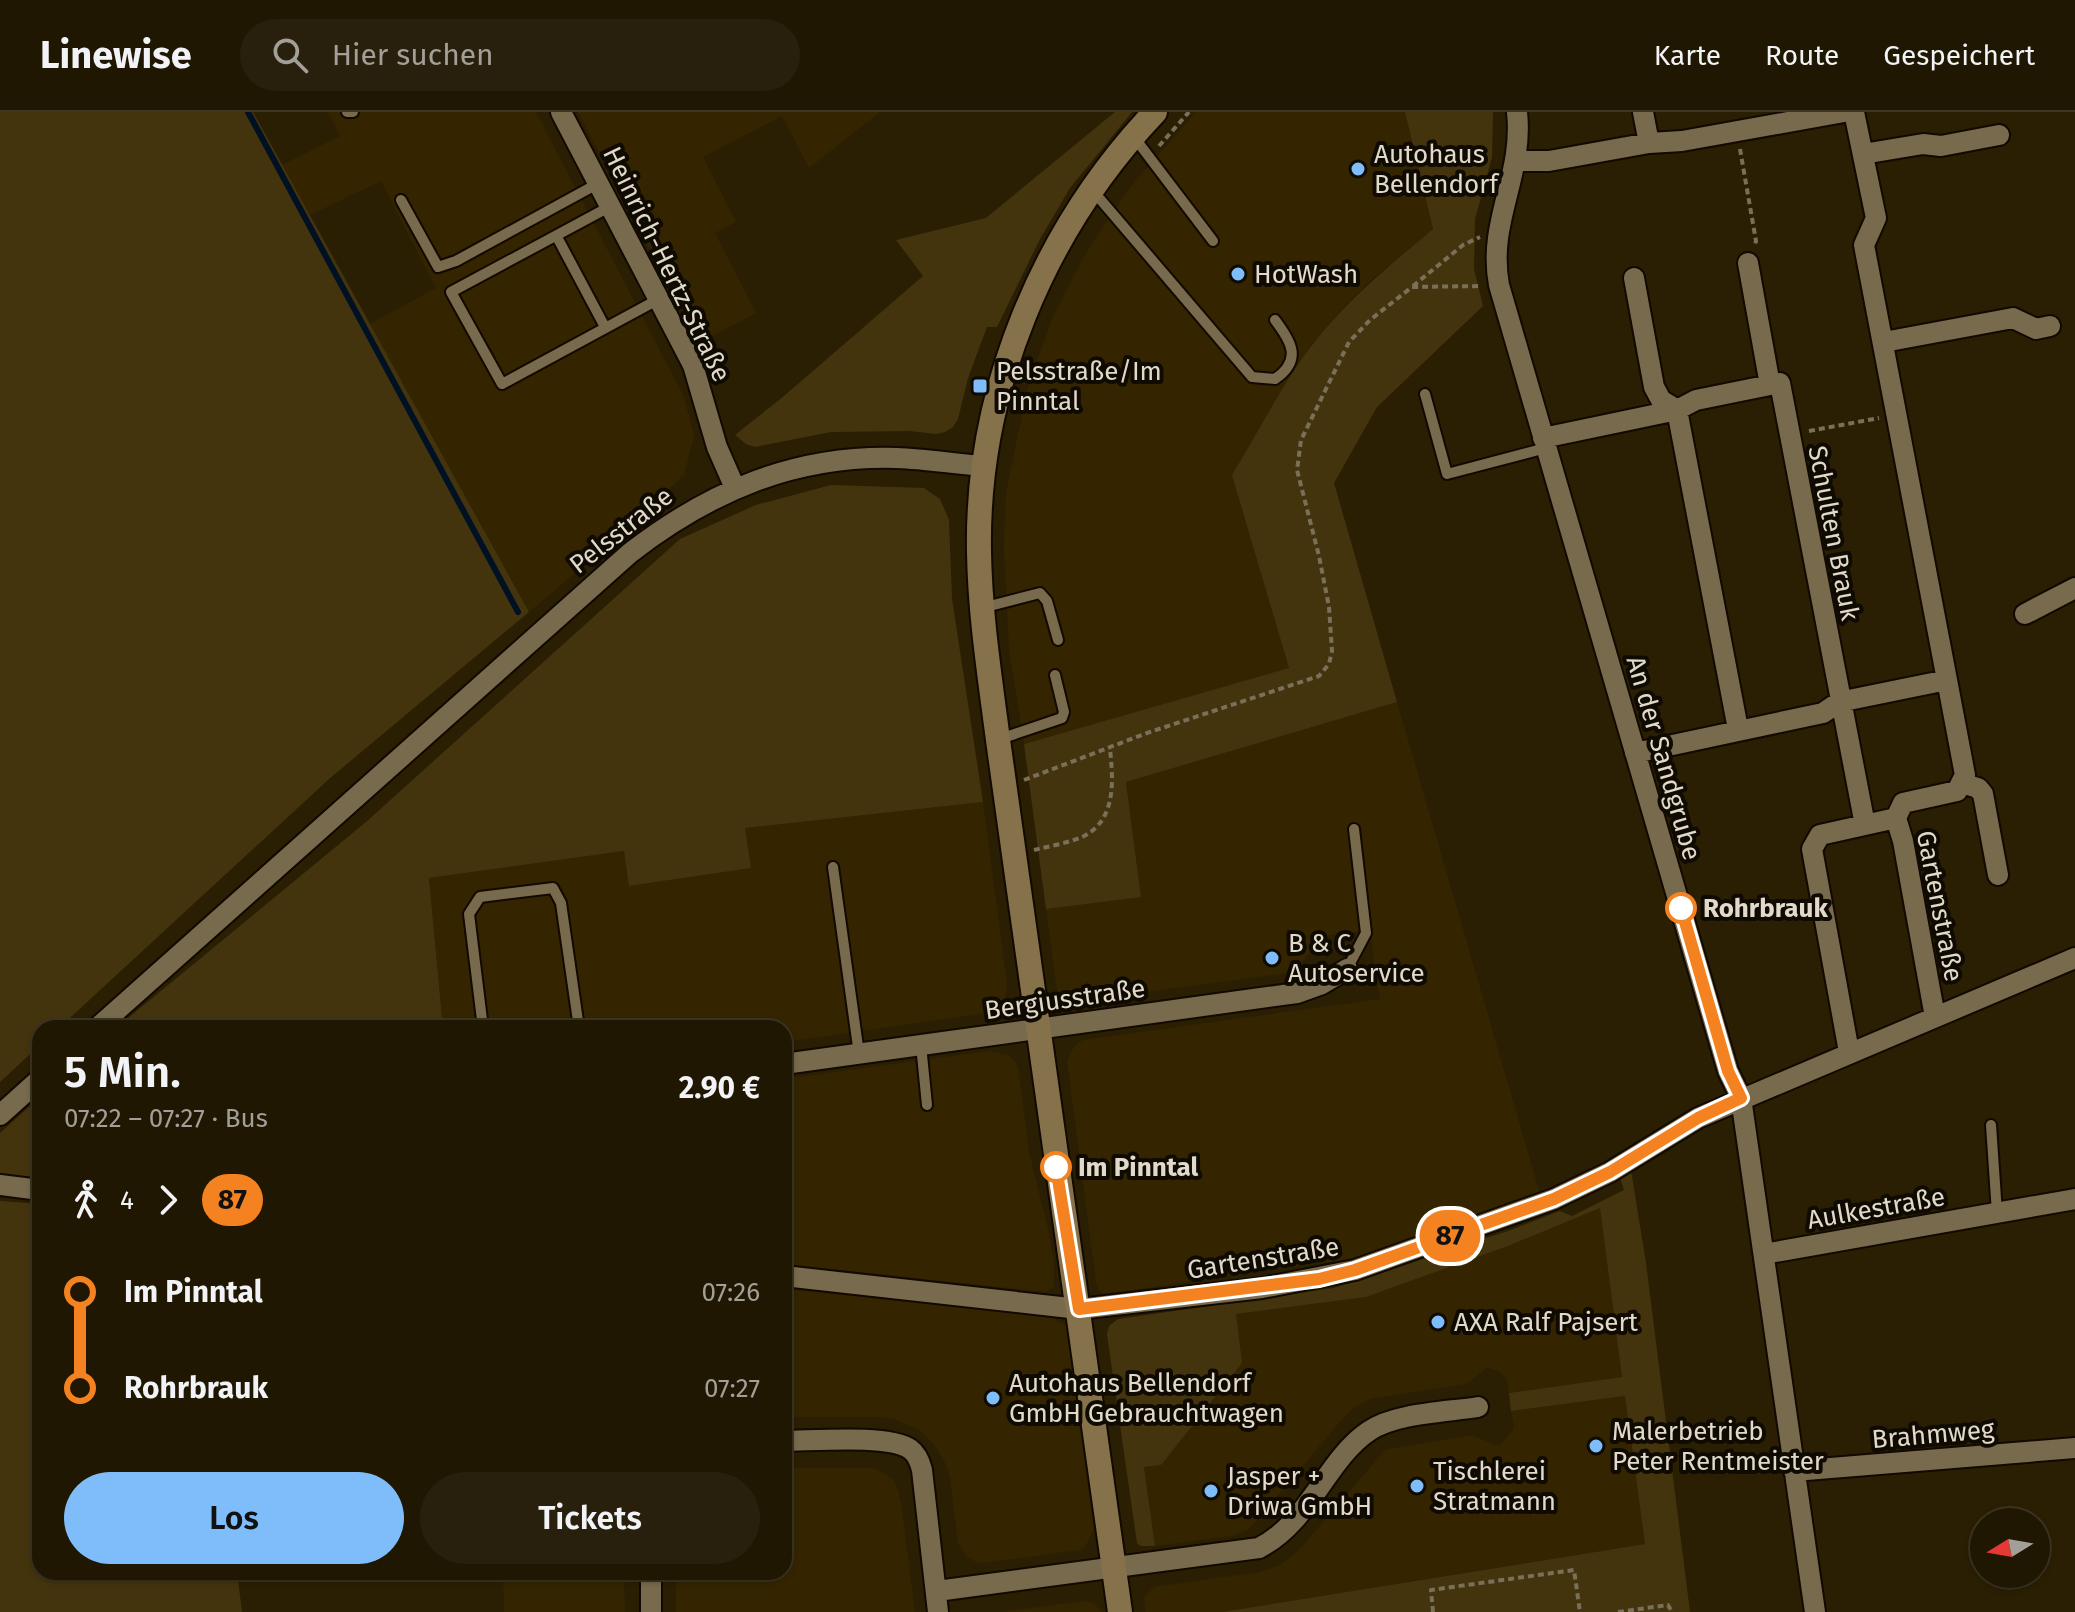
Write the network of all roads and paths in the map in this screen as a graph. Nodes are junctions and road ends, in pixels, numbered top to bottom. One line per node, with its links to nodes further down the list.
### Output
1 (347, 112): 2 (lane)
2 (353, 112)
3 (561, 112): 18 (street, Heinrich-Hertz-Straße)
4 (1155, 112): 13 (main road)
5 (1189, 112): 16 (path)
6 (1517, 112): 17 (street, An der Sandgrube)
7 (1643, 112): 14 (street)
8 (1844, 112): 10 (street)
9 (1854, 112): 15 (street)
10 (1758, 120): 11 (street)
11 (1737, 131): 14 (street); 25 (path)
12 (1999, 135): 15 (street)
13 (1133, 136): 16 (lane); 19 (main road)
14 (1649, 143): 17 (street)
15 (1863, 154): 33 (street)
16 (1149, 156): 24 (lane)
17 (1517, 161): 22 (street, An der Sandgrube)
18 (599, 183): 20 (lane); 21 (street, Heinrich-Hertz-Straße)
19 (1092, 190): 30 (lane); 40 (main road)
20 (401, 200)
21 (611, 206): 23 (lane); 29 (street, Heinrich-Hertz-Straße)
22 (1497, 235): 27 (street, An der Sandgrube); 28 (path)
23 (557, 237): 32 (lane); 32 (lane)
24 (1213, 241)
25 (1748, 263): 34 (street, Schulten Brauk)
26 (1634, 278): 36 (street)
27 (1499, 285): 28 (path); 39 (street, An der Sandgrube)
28 (1412, 287): 51 (path)
29 (660, 299): 32 (lane); 41 (street, Heinrich-Hertz-Straße)
30 (1275, 320)
31 (2050, 326): 33 (street)
32 (605, 327)
33 (1884, 342): 37 (street)
34 (1770, 385): 36 (street); 38 (street, Schulten Brauk)
35 (1425, 394): 39 (lane)
36 (1677, 410): 39 (street); 49 (street)
37 (1897, 414): 38 (path); 47 (street)
38 (1789, 435): 48 (street, Schulten Brauk)
39 (1544, 443): 52 (street, An der Sandgrube)
40 (983, 466): 41 (street, Pelsstraße); 43 (main road)
41 (735, 488): 64 (street, Pelsstraße)
42 (2075, 588): 44 (street)
43 (982, 608): 45 (lane); 50 (main road)
44 (2025, 614)
45 (1058, 640)
46 (1055, 675): 50 (lane)
47 (1947, 680): 48 (street); 53 (street)
48 (1839, 702): 49 (street); 56 (street)
49 (1738, 729): 52 (street)
50 (998, 740): 54 (main road)
51 (1110, 749): 54 (path); 58 (path)
52 (1635, 753): 73 (street, An der Sandgrube)
53 (1961, 783): 55 (street); 60 (street)
54 (1004, 785): 58 (main road)
55 (1896, 818): 56 (street, Gartenstraße); 63 (street, Gartenstraße)
56 (1865, 825): 69 (street, Gartenstraße)
57 (1354, 829): 62 (lane)
58 (1014, 856): 67 (main road)
59 (833, 867): 70 (lane)
60 (1998, 875)
61 (2075, 958): 63 (street, Gartenstraße)
62 (1347, 969): 67 (street, Bergiusstraße)
63 (1935, 1017): 69 (street, Gartenstraße)
64 (106, 1020)
65 (482, 1020): 66 (lane)
66 (578, 1020)
67 (1037, 1029): 68 (street, Bergiusstraße); 83 (main road)
68 (921, 1045): 70 (street, Bergiusstraße); 74 (lane)
69 (1849, 1052): 73 (street, Gartenstraße)
70 (859, 1054): 71 (street, Bergiusstraße)
71 (792, 1063)
72 (32, 1086): 75 (street)
73 (1741, 1098): 81 (street, An der Sandgrube); 83 (street, Gartenstraße)
74 (927, 1105)
75 (0, 1115)
76 (1991, 1125): 80 (lane)
77 (0, 1185): 78 (street)
78 (32, 1189)
79 (2075, 1199): 80 (street, Aulkestraße)
80 (1997, 1213): 81 (street, Aulkestraße)
81 (1764, 1254): 87 (street, An der Sandgrube)
82 (792, 1277): 83 (street, Gartenstraße)
83 (1079, 1309): 88 (main road)
84 (1478, 1407): 88 (street)
85 (792, 1441): 90 (street)
86 (2075, 1448): 87 (street, Brahmweg)
87 (1794, 1471): 97 (street, An der Sandgrube)
88 (1115, 1568): 90 (street); 92 (main road)
89 (651, 1580): 91 (street)
90 (937, 1602)
91 (651, 1612)
92 (1120, 1612)
93 (1433, 1612): 94 (path)
94 (1580, 1612)
95 (1618, 1612): 96 (path)
96 (1672, 1612)
97 (1815, 1612)

